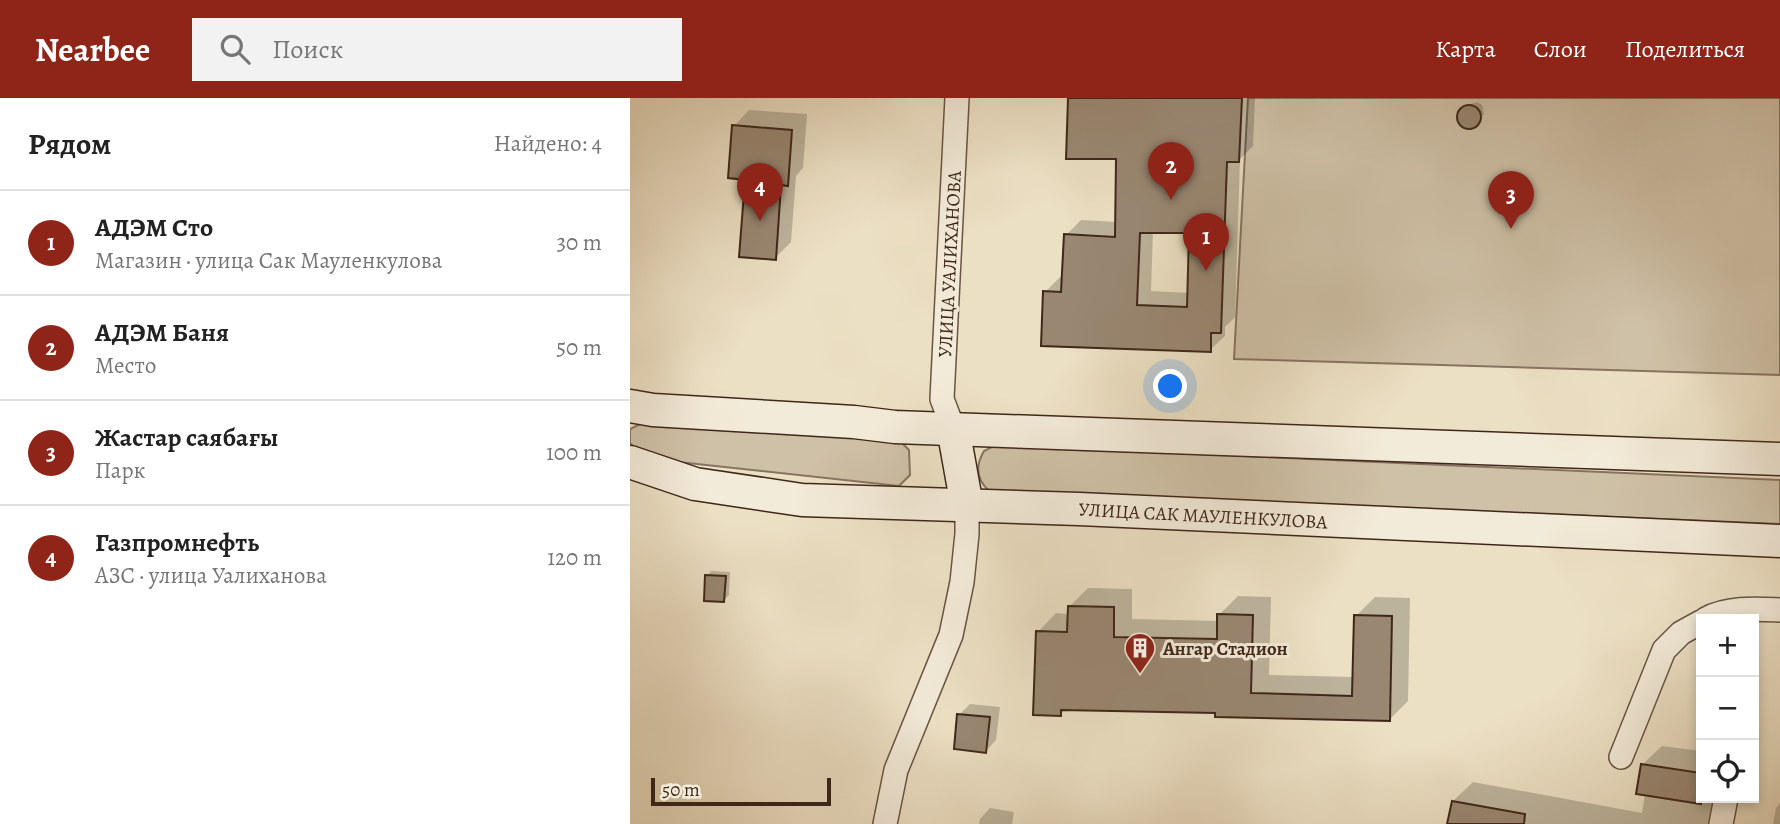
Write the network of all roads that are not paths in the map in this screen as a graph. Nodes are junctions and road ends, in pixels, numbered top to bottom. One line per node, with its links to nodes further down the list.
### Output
1 (957, 98): 3 (street, УЛИЦА УАЛИХАНОВА)
2 (630, 406): 3 (main road)
3 (953, 428): 4 (main road); 6 (main road)
4 (1780, 459)
5 (630, 462): 6 (main road, УЛИЦА САК МАУЛЕНКУЛОВА)
6 (967, 506): 7 (main road, УЛИЦА САК МАУЛЕНКУЛОВА); 13 (street)
7 (1780, 541)
8 (1780, 610): 9 (street)
9 (1748, 614)
10 (1696, 625): 11 (street)
11 (1621, 757)
12 (1725, 803): 14 (street)
13 (885, 824)
14 (1720, 824)

